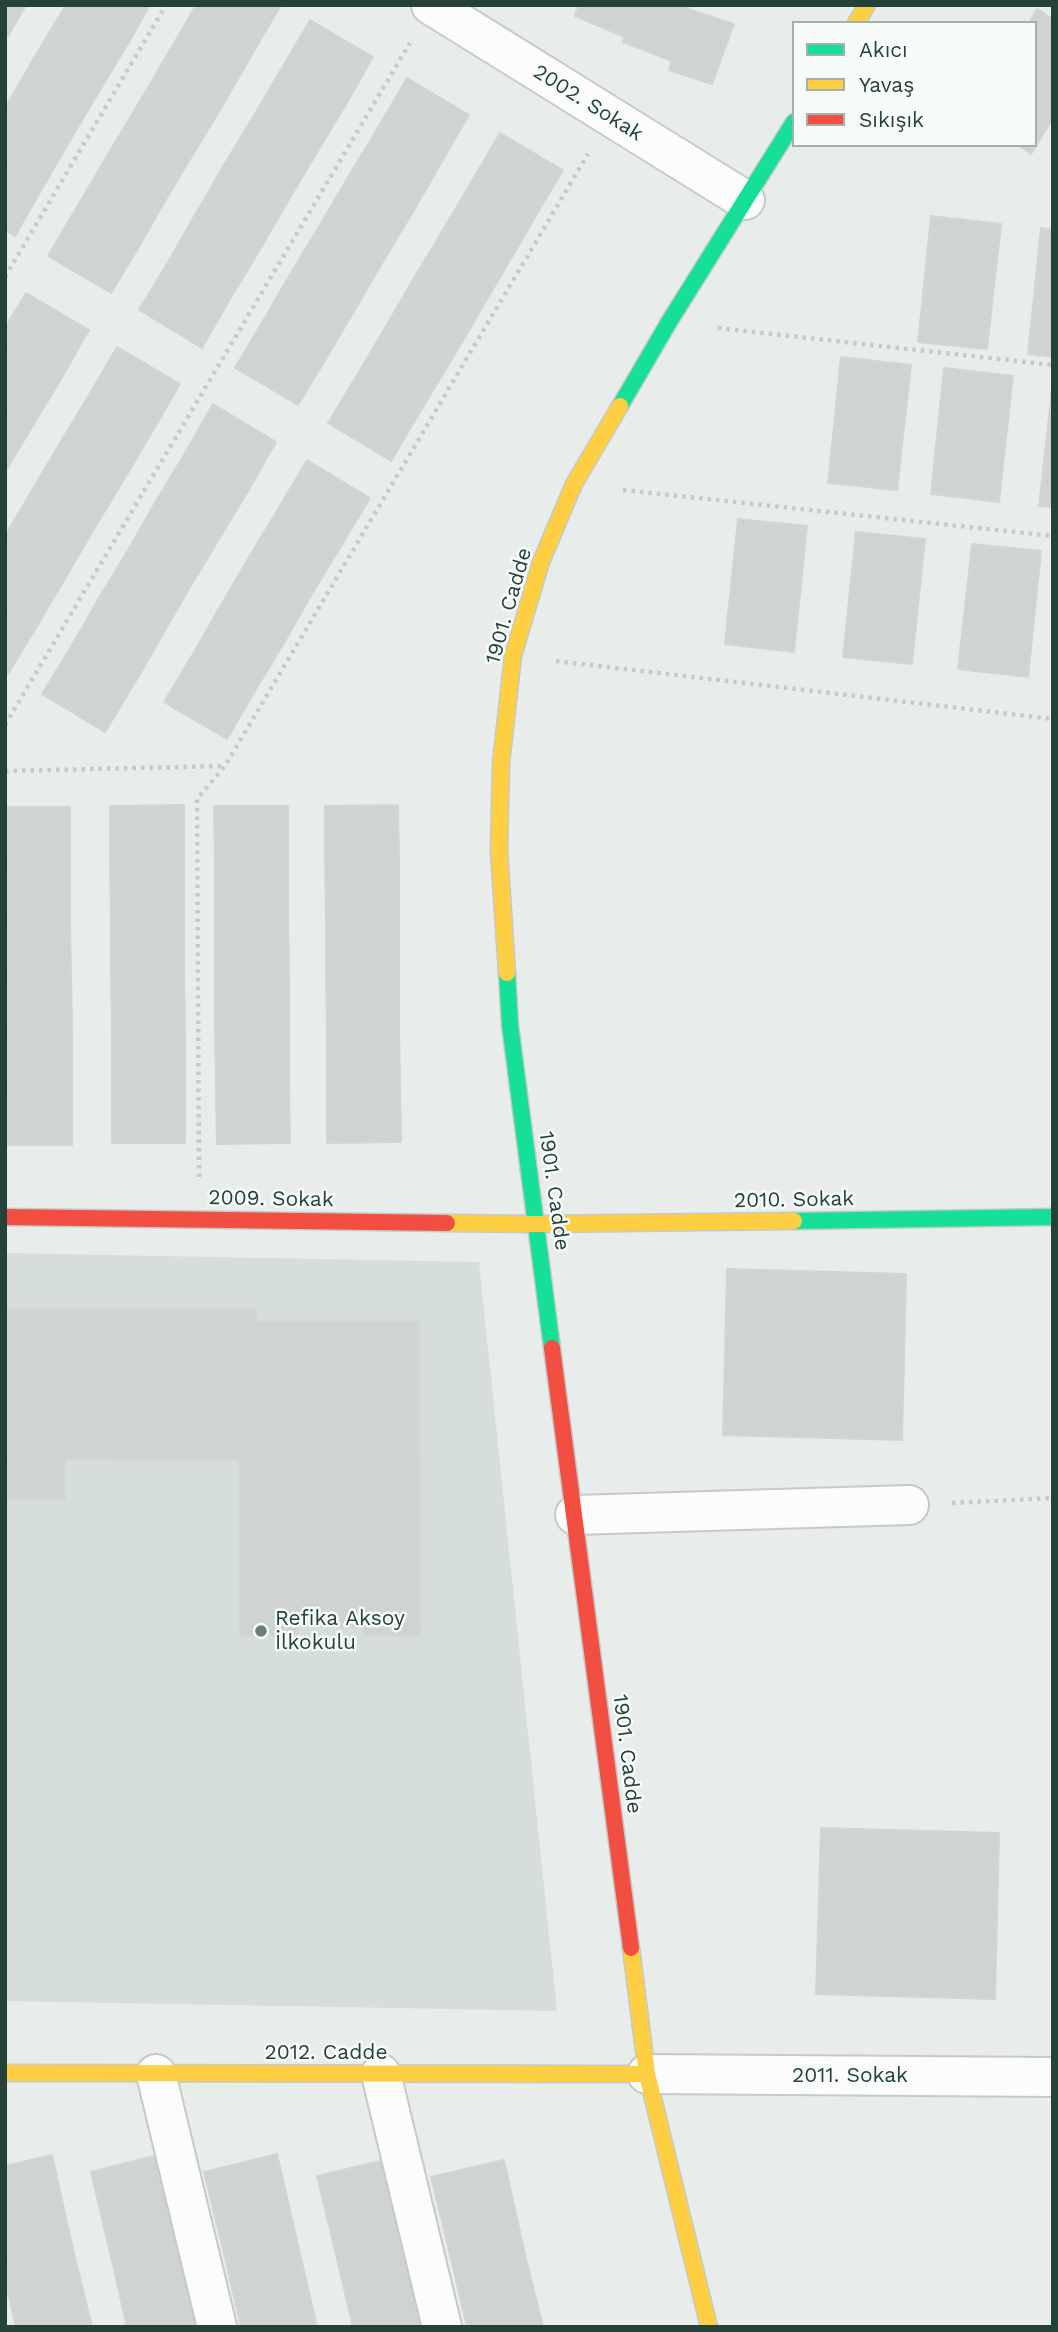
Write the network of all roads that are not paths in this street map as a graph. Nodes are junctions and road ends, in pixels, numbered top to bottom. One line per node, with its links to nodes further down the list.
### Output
1 (867, 5): 3 (street)
2 (432, 6): 5 (street, 2002. Sokak)
3 (857, 21)
4 (792, 125): 5 (street, 1901. Cadde)
5 (745, 200): 8 (street, 1901. Cadde)
6 (5, 1217): 8 (street, 2009. Sokak)
7 (1053, 1217): 8 (street, 2010. Sokak)
8 (537, 1224): 10 (street, 1901. Cadde)
9 (909, 1505): 10 (street)
10 (575, 1515): 14 (street, 1901. Cadde)
11 (5, 2074): 12 (street, 2012. Cadde)
12 (156, 2074): 13 (street, 2012. Cadde); 16 (street)
13 (381, 2074): 14 (street, 2012. Cadde); 17 (street)
14 (647, 2074): 15 (street, 2011. Sokak); 18 (street, 1901. Cadde)
15 (1053, 2077)
16 (217, 2327)
17 (442, 2327)
18 (709, 2327)

